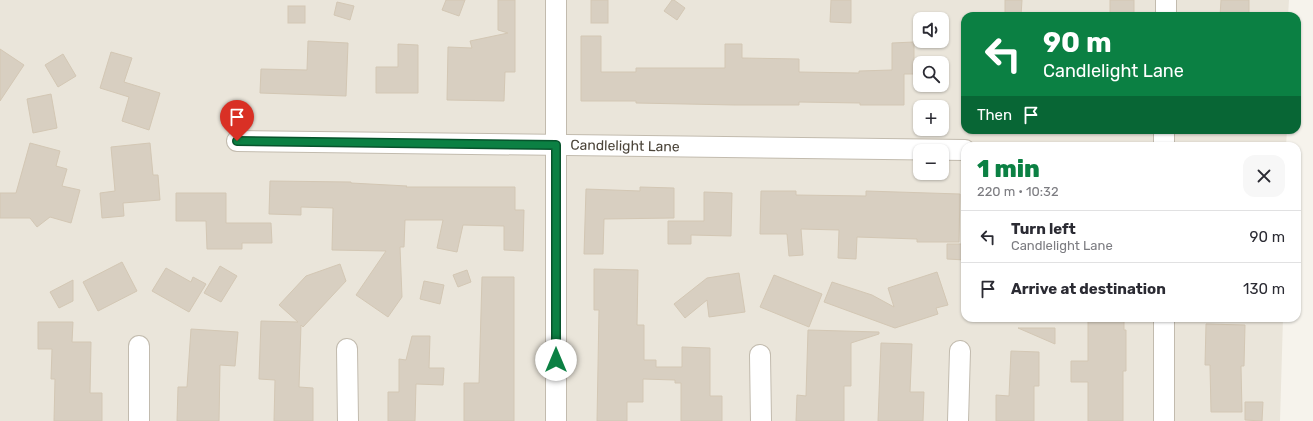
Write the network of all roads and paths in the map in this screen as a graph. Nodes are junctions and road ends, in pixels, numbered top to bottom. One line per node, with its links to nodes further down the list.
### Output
1 (556, 0): 5 (street)
2 (1166, 0): 3 (street)
3 (1166, 12)
4 (237, 141): 5 (street, Candlelight Lane)
5 (556, 145): 6 (street, Candlelight Lane); 14 (street)
6 (961, 150)
7 (1164, 322): 17 (street)
8 (139, 346): 12 (street)
9 (347, 349): 13 (street)
10 (960, 351): 16 (street)
11 (760, 355): 15 (street)
12 (139, 421)
13 (348, 421)
14 (556, 421)
15 (761, 421)
16 (958, 421)
17 (1164, 421)

